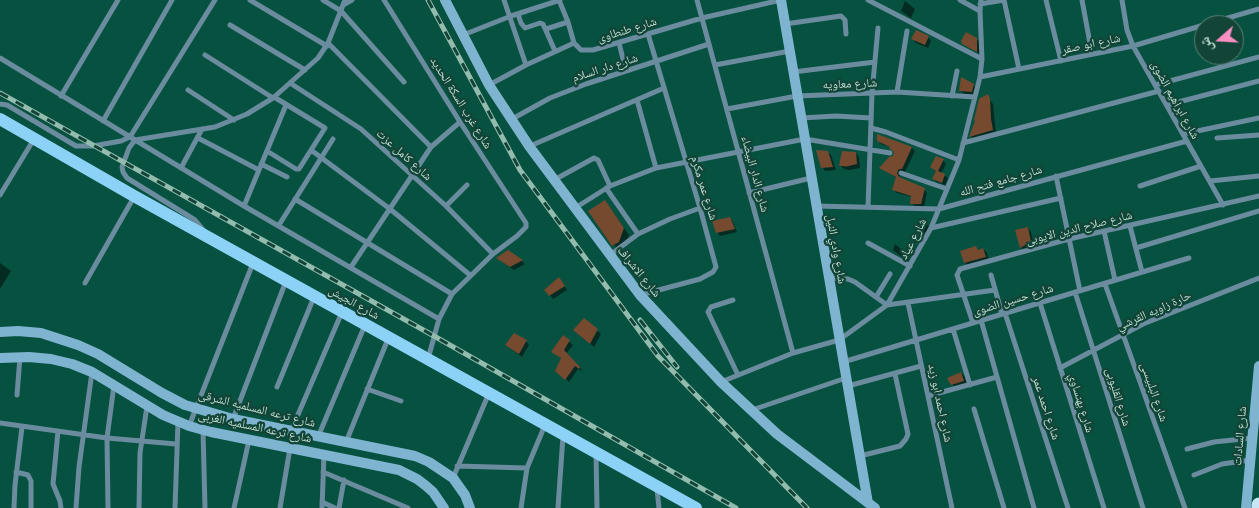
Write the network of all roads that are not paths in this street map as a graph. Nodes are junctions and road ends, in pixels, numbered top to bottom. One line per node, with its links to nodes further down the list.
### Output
1 (118, 0): 71 (street)
2 (172, 0): 87 (street)
3 (216, 0): 96 (street)
4 (250, 0): 40 (street)
5 (323, 0): 22 (street)
6 (352, 0): 19 (street)
7 (384, 0): 88 (street, شارع غرب السكة الحديد)
8 (445, 0): 37 (street, شارع الاشراف)
9 (504, 0): 26 (street)
10 (559, 0): 24 (street); 28 (street)
11 (697, 0): 27 (street, شارع الدار البيضاء)
12 (781, 0): 27 (street, شارع طنطاوى); 29 (street, شارع وادي النيل)
13 (868, 0): 49 (street)
14 (960, 0): 23 (street)
15 (1004, 0): 20 (street); 55 (street)
16 (1046, 0): 51 (street)
17 (1082, 0): 46 (street)
18 (1124, 0): 42 (street, شارع ابراهيم الضوى)
19 (344, 2): 22 (street)
20 (981, 2): 23 (street, شارع عياد)
21 (1259, 9): 25 (street, شارع ابو صقر)
22 (341, 11): 40 (street); 62 (street)
23 (980, 11): 49 (street, شارع عياد)
24 (518, 14): 26 (street); 33 (street)
25 (1238, 15)
26 (511, 16): 37 (street); 53 (street)
27 (702, 18): 35 (street, شارع طنطاوى); 41 (street, شارع الدار البيضاء)
28 (568, 22): 33 (street); 38 (street)
29 (785, 24): 36 (street); 44 (street, شارع وادي النيل)
30 (230, 25): 56 (street)
31 (878, 28): 52 (street)
32 (1194, 28): 42 (street, شارع ابو صقر)
33 (546, 29): 43 (street)
34 (907, 31): 69 (street)
35 (648, 34): 39 (street, شارع طنطاوى); 50 (street, شارع عمر مكرم)
36 (846, 34)
37 (462, 35): 64 (street, شارع الاشراف)
38 (574, 43): 39 (street, شارع طنطاوى); 43 (street)
39 (619, 43): 57 (street)
40 (327, 44): 56 (street); 102 (street)
41 (709, 44): 50 (street, شارع دار السلام); 54 (street, شارع الدار البيضاء)
42 (1133, 46): 46 (street, شارع ابو صقر); 65 (street, شارع ابراهيم الضوى)
43 (556, 51): 53 (street)
44 (790, 51): 54 (street); 59 (street, شارع وادي النيل)
45 (205, 54): 75 (street)
46 (1092, 54): 51 (street, شارع ابو صقر)
47 (1259, 57): 65 (street)
48 (0, 58): 71 (street)
49 (982, 59): 60 (street, شارع عياد)
50 (657, 61): 57 (street, شارع دار السلام); 66 (street, شارع عمر مكرم)
51 (1061, 61): 55 (street, شارع ابو صقر)
52 (875, 62): 59 (street); 70 (street)
53 (526, 65): 64 (street)
54 (715, 65): 80 (street, شارع الدار البيضاء)
55 (1019, 69): 60 (street, شارع ابو صقر)
56 (305, 70): 63 (street)
57 (626, 71): 84 (street, شارع دار السلام)
58 (958, 71): 73 (street)
59 (793, 72): 72 (street, شارع وادي النيل)
60 (980, 77): 74 (street, شارع عياد)
61 (1259, 81): 79 (street)
62 (404, 82)
63 (290, 83): 75 (street); 117 (street, شارع كامل عزت)
64 (489, 85): 84 (street, شارع الاشراف)
65 (1155, 85): 68 (street, شارع ابراهيم الضوى)
66 (664, 88): 76 (street); 110 (street, شارع عمر مكرم)
67 (188, 90): 86 (street)
68 (1159, 91): 79 (street, شارع ابراهيم الضوى); 100 (street)
69 (897, 92): 70 (street, شارع معاويه); 73 (street, شارع معاويه)
70 (872, 93): 72 (street, شارع معاويه); 82 (street)
71 (61, 96): 87 (street)
72 (797, 96): 80 (street, شارع معاويه); 81 (street, شارع وادي النيل)
73 (952, 96): 74 (street, شارع معاويه)
74 (975, 97): 100 (street, شارع عياد)
75 (274, 98): 78 (street); 86 (street)
76 (637, 100): 101 (street); 114 (street)
77 (0, 104): 96 (street)
78 (286, 105): 103 (street); 105 (street)
79 (1166, 105): 91 (street, شارع ابراهيم الضوى)
80 (726, 109): 106 (street, شارع الدار البيضاء)
81 (801, 118): 82 (street); 98 (street, شارع وادي النيل)
82 (871, 118): 89 (street)
83 (1259, 118): 91 (street)
84 (511, 119): 101 (street, شارع الاشراف)
85 (0, 120): 95 (main road, شارع الجيش)
86 (234, 120): 90 (street)
87 (103, 121): 96 (street)
88 (460, 122): 102 (street); 154 (street, شارع غرب السكة الحديد)
89 (871, 128): 104 (street); 109 (street)
90 (202, 129): 93 (street); 96 (street)
91 (1183, 134): 99 (street, شارع ابراهيم الضوى)
92 (1259, 135): 94 (street)
93 (198, 138): 113 (street); 115 (street)
94 (1217, 138)
95 (34, 139): 129 (street); 130 (main road, شارع الجيش)
96 (133, 139): 113 (street); 149 (street)
97 (332, 139): 108 (street)
98 (805, 139): 104 (street); 106 (street); 121 (street, شارع وادي النيل)
99 (1187, 141): 112 (street, شارع ابراهيم الضوى); 118 (street, شارع جامع فتح الله)
100 (963, 143): 109 (street, شارع عياد)
101 (529, 146): 122 (street, شارع الاشراف)
102 (431, 148): 117 (street)
103 (311, 150): 105 (street); 108 (street)
104 (870, 150): 107 (street); 138 (street)
105 (267, 151): 111 (street)
106 (738, 153): 110 (street); 128 (street, شارع الدار البيضاء)
107 (890, 153)
108 (321, 158): 133 (street); 141 (street)
109 (959, 160): 127 (street, شارع عياد)
110 (686, 162): 114 (street); 140 (street, شارع عمر مكرم)
111 (262, 164): 115 (street); 120 (street)
112 (1201, 166): 123 (street, شارع ابراهيم الضوى); 125 (street)
113 (181, 168): 135 (street)
114 (656, 168): 126 (street)
115 (259, 170): 135 (street)
116 (901, 173): 127 (street)
117 (412, 175): 136 (street, شارع كامل عزت); 141 (street)
118 (1056, 176): 132 (street, شارع القليوبى); 142 (street, شارع جامع فتح الله)
119 (1259, 176): 123 (street)
120 (287, 177)
121 (811, 178): 128 (street); 137 (street, شارع وادي النيل)
122 (554, 180): 126 (street); 139 (street, شارع الاشراف)
123 (1210, 181): 134 (street, شارع ابراهيم الضوى)
124 (467, 185): 136 (street)
125 (1140, 186)
126 (608, 187): 139 (street); 148 (street)
127 (947, 189): 142 (street, شارع عياد)
128 (749, 193): 194 (street, شارع الدار البيضاء)
129 (0, 196)
130 (134, 196): 149 (main road, شارع الجيش); 168 (street)
131 (1259, 196): 134 (street, شارع صلاح الدين الايوبى)
132 (1061, 198): 146 (street); 150 (street, شارع القليوبى)
133 (295, 199): 144 (street); 151 (street)
134 (1223, 205): 145 (street, شارع صلاح الدين الايوبى)
135 (244, 206): 144 (street)
136 (446, 206): 154 (street, شارع كامل عزت)
137 (816, 206): 138 (street, شارع جامع فتح الله); 164 (street, شارع وادي النيل)
138 (868, 207): 142 (street, شارع جامع فتح الله)
139 (575, 208): 155 (street, شارع الاشراف)
140 (700, 208): 148 (street); 173 (street, شارع عمر مكرم)
141 (390, 209): 151 (street); 162 (street)
142 (939, 209): 146 (street, شارع عياد)
143 (1259, 211): 153 (street)
144 (279, 225): 159 (street)
145 (1130, 226): 147 (street, شارع صلاح الدين الايوبى); 153 (street)
146 (931, 228): 158 (street, شارع عياد)
147 (1104, 232): 150 (street, شارع صلاح الدين الايوبى); 167 (street)
148 (638, 234): 155 (street)
149 (208, 237): 157 (main road, شارع الجيش)
150 (1069, 239): 171 (street, شارع القليوبى); 175 (street, شارع صلاح الدين الايوبى)
151 (367, 243): 159 (street); 172 (street)
152 (868, 243): 158 (street)
153 (1136, 248): 160 (street)
154 (493, 254): 162 (street)
155 (609, 255): 173 (street, شارع الاشراف)
156 (1189, 258): 160 (street, شارع حسين الضوى)
157 (253, 262): 166 (main road, شارع الجيش); 217 (street)
158 (910, 266): 180 (street, شارع عياد)
159 (351, 267): 183 (street)
160 (1142, 272): 167 (street, شارع حسين الضوى)
161 (890, 274): 176 (street)
162 (470, 275): 172 (street)
163 (991, 275): 170 (street, شارع احمد عمر)
164 (829, 278): 176 (street); 191 (street, شارع وادي النيل)
165 (1259, 278): 189 (street, حارة زاويه القرشي)
166 (286, 280): 174 (main road, شارع الجيش); 220 (street)
167 (1115, 280): 169 (street, شارع حسين الضوى)
168 (85, 282)
169 (1105, 284): 171 (street, شارع حسين الضوى); 189 (street, شارع البلبيسى)
170 (995, 290): 175 (street); 182 (street, شارع احمد عمر)
171 (1078, 292): 179 (street, شارع حسين الضوى); 193 (street, شارع القليوبى)
172 (452, 294): 183 (street)
173 (640, 295): 206 (street, شارع الاشراف)
174 (314, 296): 181 (main road, شارع الجيش); 210 (street)
175 (964, 296): 178 (street); 185 (street, شارع صلاح الدين الايوبى)
176 (876, 297): 180 (street)
177 (733, 300): 204 (street)
178 (908, 303): 180 (street); 192 (street, شارع احمد ابو زيد)
179 (1040, 303): 182 (street, شارع حسين الضوى); 201 (street, شارع بهنساوي)
180 (887, 305): 191 (street, شارع عياد)
181 (342, 312): 186 (main road, شارع الجيش); 228 (street)
182 (1004, 314): 184 (street, شارع حسين الضوى); 276 (street, شارع احمد عمر)
183 (439, 319): 197 (street)
184 (981, 320): 185 (street, شارع حسين الضوى); 205 (street)
185 (973, 323): 187 (street, شارع حسين الضوى)
186 (365, 325): 190 (main road, شارع الجيش); 231 (street)
187 (953, 329): 192 (street, شارع حسين الضوى); 209 (street)
188 (0, 332): 217 (street, شارع ترعه المسلميه الشرقى)
189 (1123, 334): 193 (street, حارة زاويه القرشي); 279 (street, شارع البلبيسى)
190 (389, 337): 197 (main road, شارع الجيش); 211 (street)
191 (839, 340): 194 (street, شارع عياد); 198 (street, شارع وادي النيل)
192 (916, 340): 198 (street, شارع حسين الضوى); 199 (street, شارع احمد ابو زيد)
193 (1093, 350): 201 (street, حارة زاويه القرشي); 278 (street, شارع القليوبى)
194 (793, 353): 204 (street, شارع عياد)
195 (20, 357): 196 (street, شارع ترعه المسلميه الغربى); 202 (street, شارع ترعه المسلميه الغربى); 213 (street)
196 (0, 358)
197 (428, 359): 212 (main road, شارع الجيش)
198 (843, 362): 207 (street, شارع وادي النيل)
199 (921, 366): 203 (street); 214 (street, شارع احمد ابو زيد)
200 (1259, 366): 233 (street, شارع السادات)
201 (1060, 368): 277 (street, شارع بهنساوي)
202 (92, 372): 208 (street, شارع ترعه المسلميه الغربى); 229 (street)
203 (895, 374): 207 (street); 242 (street)
204 (738, 375): 206 (street, شارع عياد)
205 (997, 377): 209 (street); 275 (street)
206 (721, 382): 219 (street, شارع الاشراف)
207 (847, 382): 219 (street); 242 (street, شارع وادي النيل)
208 (114, 385): 216 (street, شارع ترعه المسلميه الغربى); 232 (street)
209 (970, 385): 214 (street)
210 (277, 387)
211 (367, 389): 215 (street); 236 (street)
212 (489, 393): 223 (main road, شارع الجيش); 244 (street)
213 (16, 395)
214 (928, 396): 273 (street, شارع احمد ابو زيد)
215 (401, 401)
216 (147, 405): 221 (street, شارع ترعه المسلميه الغربى); 235 (street)
217 (196, 408): 220 (street, شارع ترعه المسلميه الشرقى); 224 (street)
218 (974, 409): 274 (street)
219 (751, 410): 253 (street, شارع الاشراف)
220 (233, 418): 228 (street, شارع ترعه المسلميه الشرقى)
221 (178, 422): 224 (street, شارع ترعه المسلميه الغربى); 237 (street)
222 (0, 423): 225 (street)
223 (545, 424): 230 (main road, شارع الجيش); 245 (street)
224 (189, 426): 226 (street, شارع ترعه المسلميه الغربى)
225 (22, 427): 227 (street); 246 (street)
226 (203, 430): 234 (street, شارع ترعه المسلميه الغربى); 261 (street)
227 (58, 432): 229 (street); 256 (street)
228 (291, 432): 231 (street, شارع ترعه المسلميه الشرقى)
229 (83, 434): 232 (street); 257 (street)
230 (563, 434): 240 (main road, شارع الجيش); 269 (street)
231 (318, 437): 236 (street, شارع ترعه المسلميه الشرقى)
232 (107, 438): 235 (street); 258 (street)
233 (1252, 438): 239 (street); 243 (street, شارع السادات)
234 (249, 439): 238 (street, شارع ترعه المسلميه الغربى); 262 (street)
235 (142, 441): 237 (street); 259 (street)
236 (346, 442): 249 (street, شارع ترعه المسلميه الشرقى)
237 (176, 444): 260 (street)
238 (290, 447): 241 (street, شارع ترعه المسلميه الغربى); 263 (street)
239 (1187, 449)
240 (596, 452): 251 (main road, شارع الجيش); 270 (street)
241 (324, 454): 247 (street); 266 (street, شارع ترعه المسلميه الغربى)
242 (860, 456): 253 (street, شارع وادي النيل)
243 (1250, 460): 248 (street); 280 (street, شارع السادات)
244 (457, 466): 245 (street); 249 (street)
245 (528, 468): 268 (street)
246 (16, 472): 254 (street); 255 (street)
247 (323, 472): 250 (street); 252 (street)
248 (1194, 475)
249 (453, 478): 267 (street, شارع ترعه المسلميه الشرقى)
250 (344, 480): 264 (street); 265 (street)
251 (657, 486): 271 (street); 272 (main road, شارع الجيش)
252 (322, 505): 264 (street)
253 (872, 505)
254 (14, 508)
255 (32, 508)
256 (61, 508)
257 (76, 508)
258 (108, 508)
259 (139, 508)
260 (175, 508)
261 (205, 508)
262 (234, 508)
263 (280, 508)
264 (337, 508)
265 (408, 508)
266 (444, 508)
267 (470, 508)
268 (521, 508)
269 (558, 508)
270 (598, 508)
271 (660, 508)
272 (696, 508)
273 (952, 508)
274 (1004, 508)
275 (1034, 508)
276 (1068, 508)
277 (1104, 508)
278 (1143, 508)
279 (1184, 508)
280 (1246, 508)

